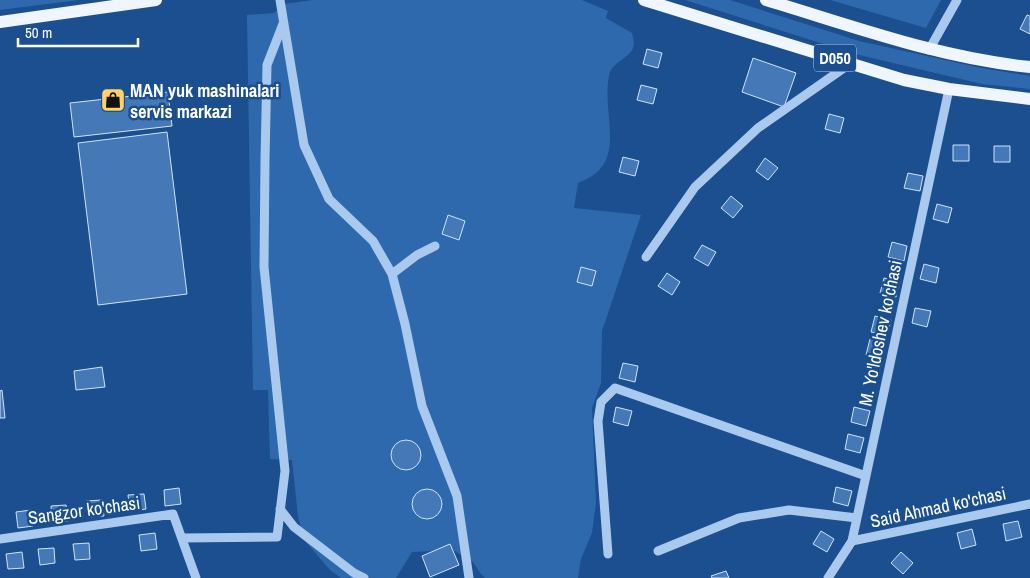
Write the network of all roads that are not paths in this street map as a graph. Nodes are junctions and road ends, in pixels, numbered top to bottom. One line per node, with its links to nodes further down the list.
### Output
1 (156, 0): 6 (main road)
2 (280, 0): 7 (street)
3 (644, 0): 9 (main road, D050)
4 (766, 0): 8 (main road, D050)
5 (957, 0): 8 (street)
6 (0, 22)
7 (283, 23): 15 (street); 18 (street)
8 (929, 50): 10 (main road, D050)
9 (851, 63): 11 (main road, D050); 14 (street)
10 (1030, 67)
11 (949, 89): 12 (main road, D050); 16 (street, M. Yo'ldoshev ko'chasi)
12 (1030, 99)
13 (434, 246): 15 (street)
14 (646, 257)
15 (392, 274): 27 (street)
16 (866, 476): 19 (street, M. Yo'ldoshev ko'chasi); 24 (street)
17 (1030, 504): 22 (street, Said Ahmad ko'chasi)
18 (280, 509): 20 (street); 26 (street)
19 (857, 518): 22 (street, M. Yo'ldoshev ko'chasi); 23 (street)
20 (182, 538): 21 (street, Sangzor ko'chasi); 25 (street)
21 (0, 539)
22 (852, 541): 28 (street, M. Yo'ldoshev ko'chasi)
23 (658, 551)
24 (608, 554)
25 (196, 578)
26 (364, 578)
27 (469, 578)
28 (828, 578)

